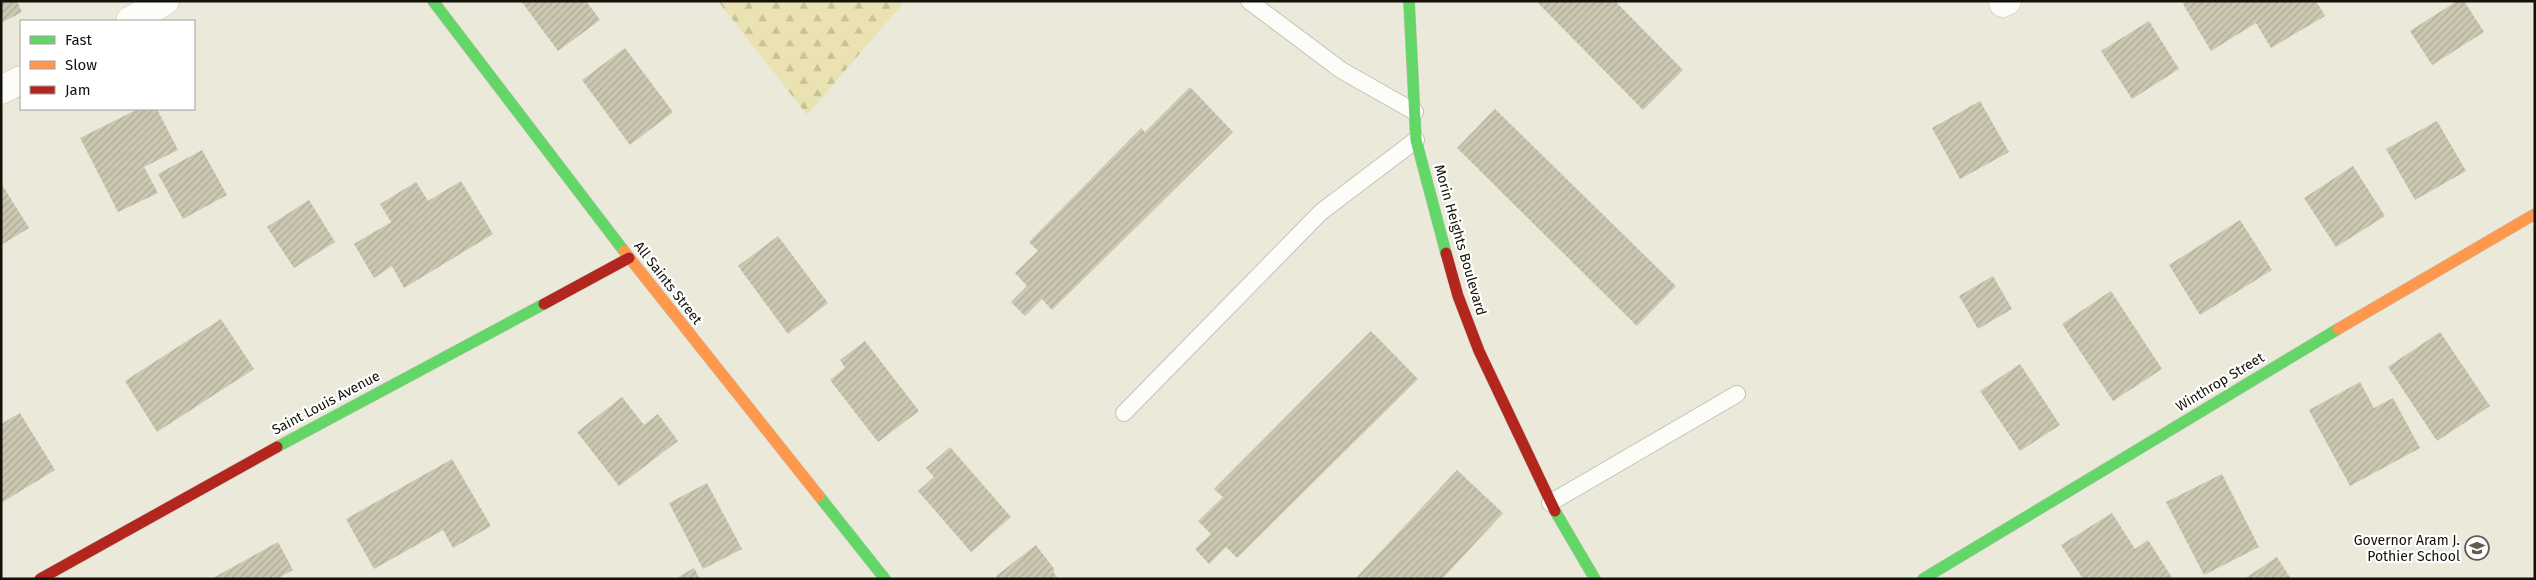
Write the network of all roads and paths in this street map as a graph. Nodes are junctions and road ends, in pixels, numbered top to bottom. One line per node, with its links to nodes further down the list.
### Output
1 (165, 1): 5 (street)
2 (433, 1): 11 (street, All Saints Street)
3 (1249, 1): 8 (lane)
4 (1409, 1): 8 (street, Morin Heights Boulevard)
5 (132, 20)
6 (20, 80): 7 (street)
7 (1, 90)
8 (1415, 112): 9 (street, Morin Heights Boulevard)
9 (1416, 140): 13 (lane); 14 (street, Morin Heights Boulevard)
10 (2535, 214): 18 (street, Winthrop Street)
11 (629, 258): 15 (street, Saint Louis Avenue); 16 (street, All Saints Street)
12 (1737, 394): 14 (lane)
13 (1124, 413)
14 (1550, 503): 17 (street, Morin Heights Boulevard)
15 (40, 579)
16 (885, 579)
17 (1595, 579)
18 (1923, 579)

